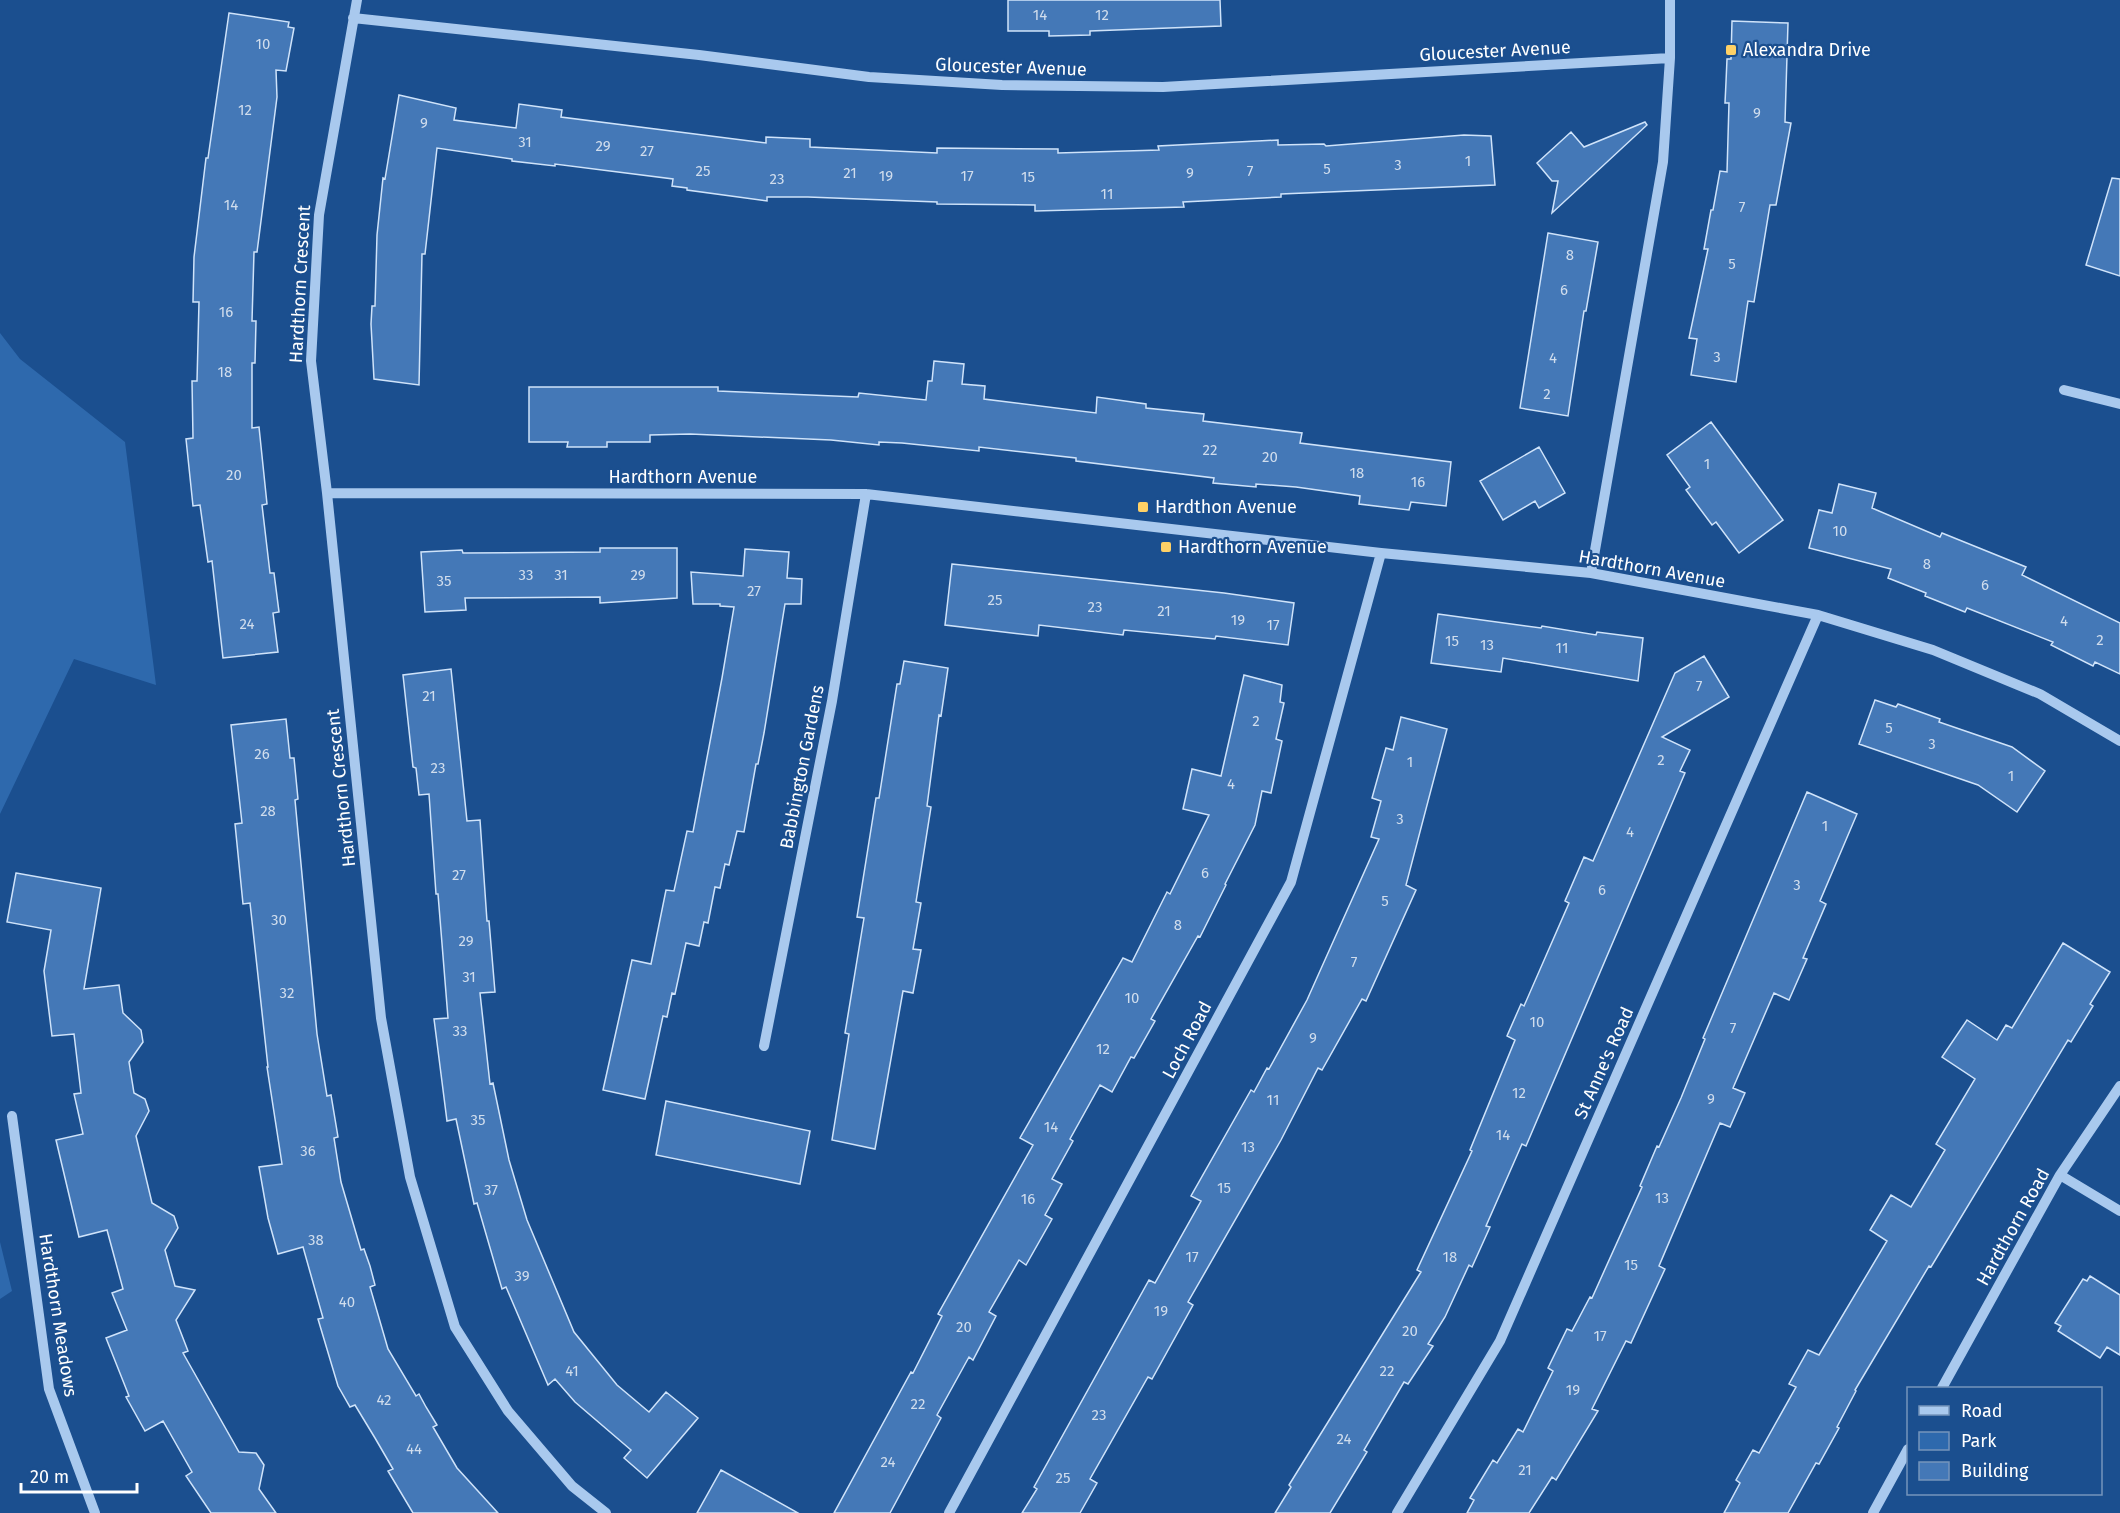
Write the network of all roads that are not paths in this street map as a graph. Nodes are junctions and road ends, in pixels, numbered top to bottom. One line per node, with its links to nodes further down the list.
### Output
1 (357, 0): 3 (street, Hardthorn Crescent)
2 (1670, 0): 4 (street)
3 (353, 18): 4 (street, Gloucester Avenue); 7 (street, Hardthorn Crescent)
4 (1670, 58): 10 (street)
5 (2064, 390): 6 (street)
6 (2120, 404)
7 (327, 492): 8 (street, Hardthorn Avenue); 21 (street, Hardthorn Crescent)
8 (866, 494): 9 (street, Hardthorn Avenue); 13 (street, Babbington Gardens)
9 (1381, 553): 10 (street, Hardthorn Avenue); 22 (street, Loch Road)
10 (1591, 573): 11 (street, Hardthorn Avenue)
11 (1818, 615): 12 (street, Hardthorn Avenue); 23 (street, St Anne's Road)
12 (2120, 741)
13 (764, 1046)
14 (2120, 1086): 16 (street, Hardthorn Road)
15 (12, 1116): 20 (street, Hardthorn Meadows)
16 (2060, 1175): 17 (street); 18 (street, Hardthorn Road)
17 (2120, 1211)
18 (1943, 1387)
19 (1907, 1451): 24 (street)
20 (94, 1513)
21 (606, 1513)
22 (949, 1513)
23 (1397, 1513)
24 (1873, 1513)

